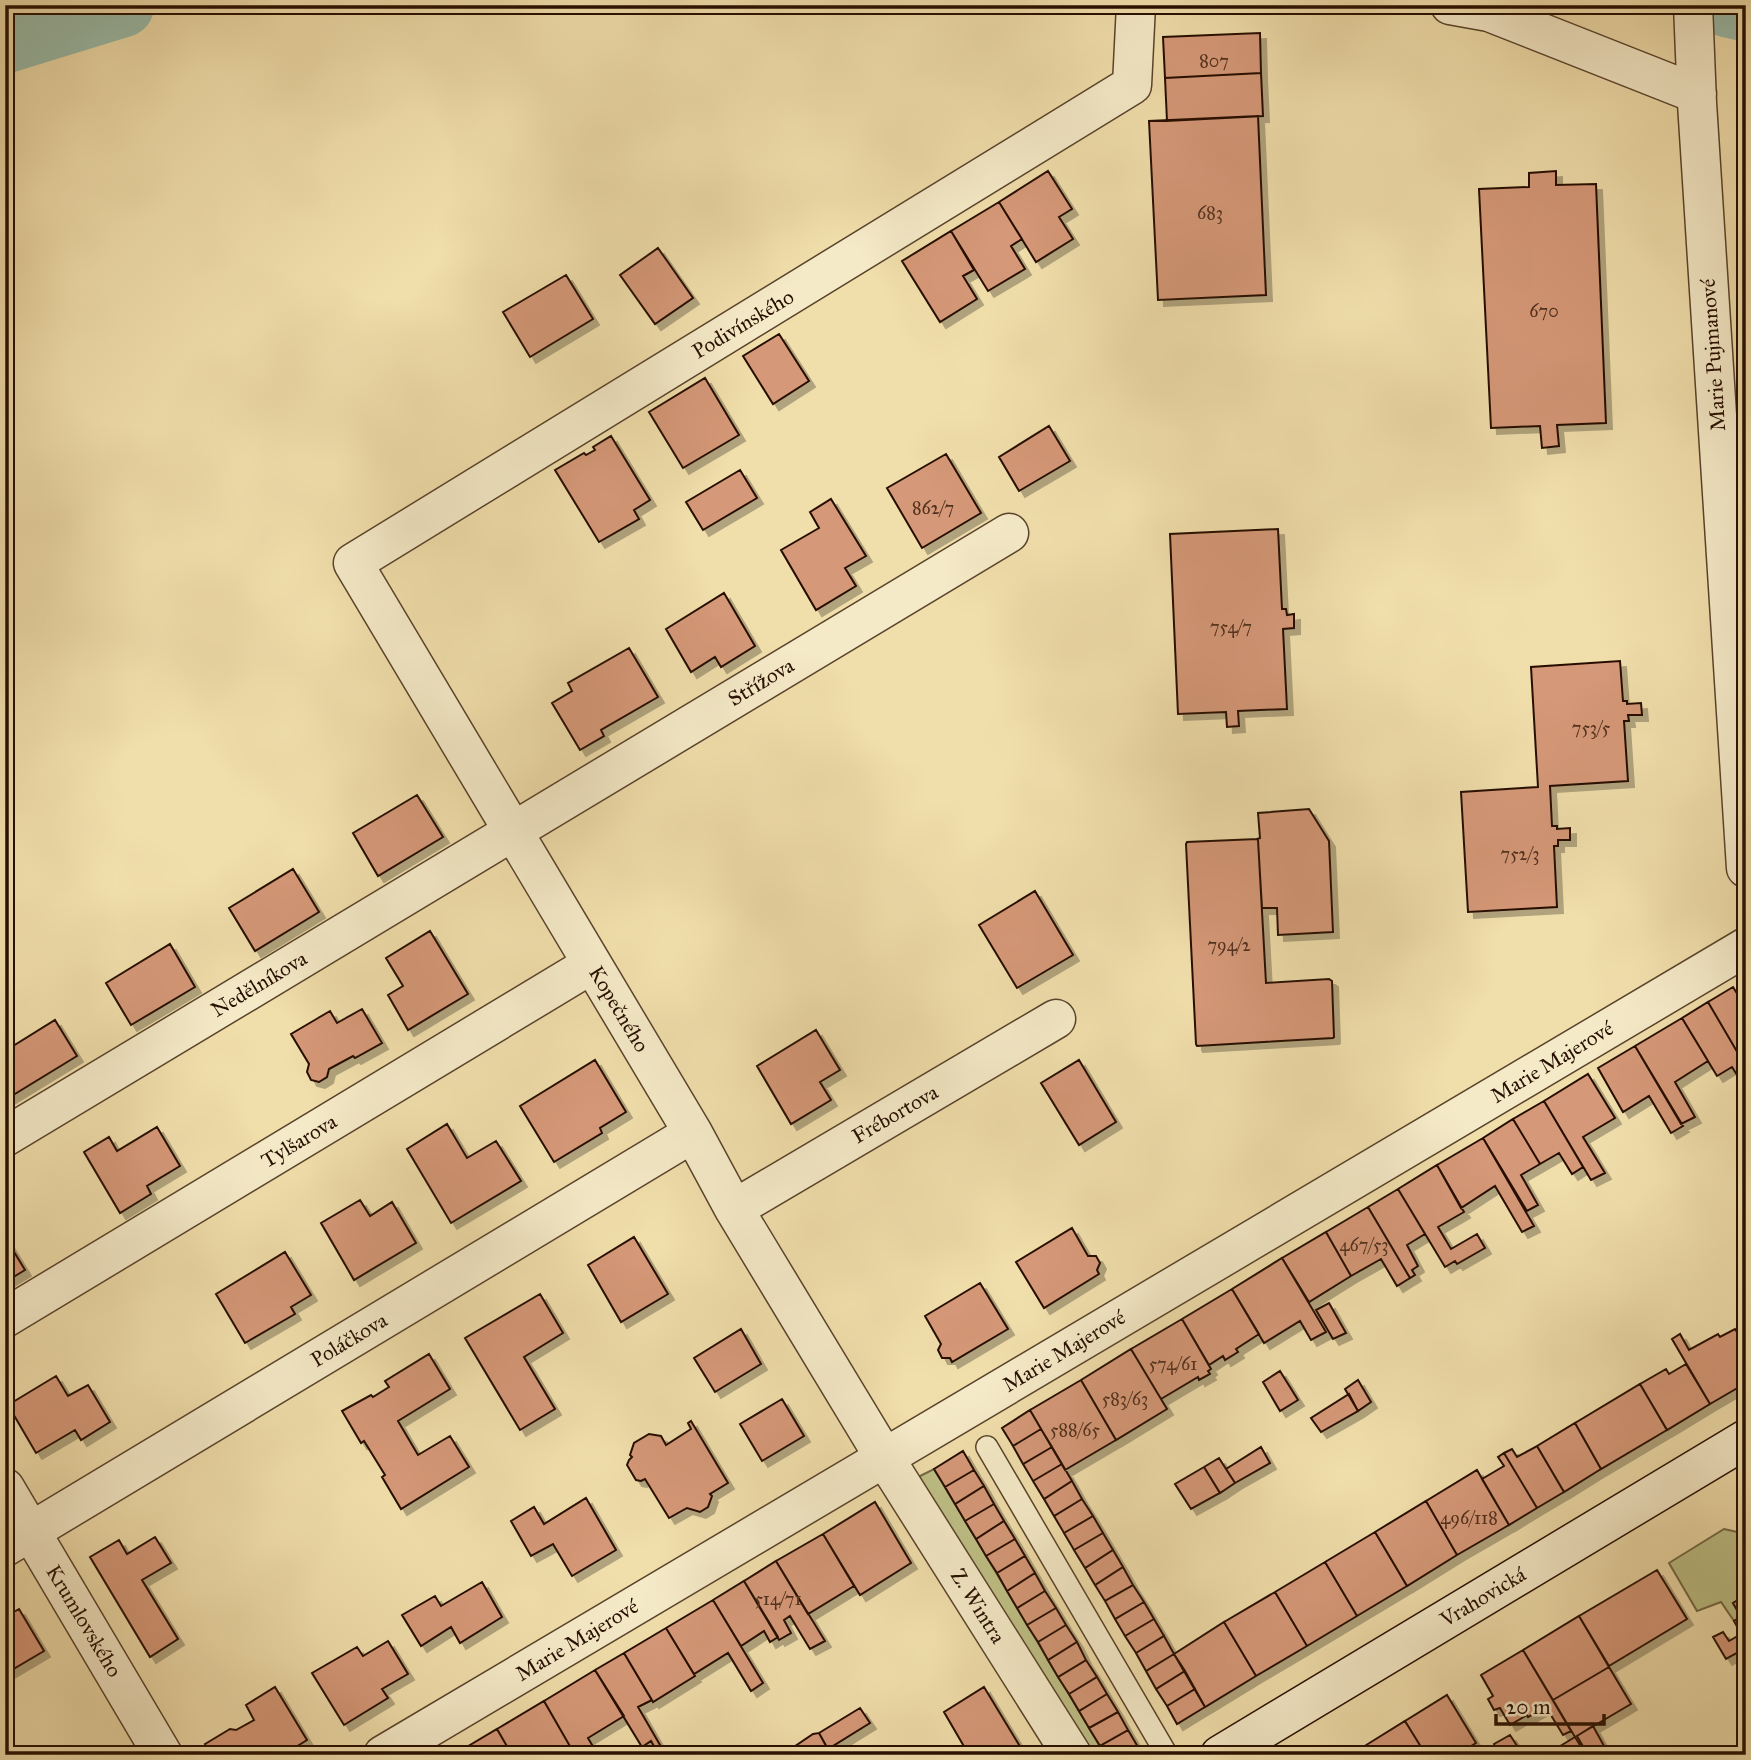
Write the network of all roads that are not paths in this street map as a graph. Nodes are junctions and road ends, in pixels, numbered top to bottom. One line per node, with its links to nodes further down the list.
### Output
1 (1136, 5): 6 (street, Podivínského)
2 (1450, 5): 4 (street)
3 (1693, 5): 4 (street, Marie Pujmanové)
4 (1697, 94): 8 (street, Marie Pujmanové)
5 (1009, 533): 7 (street, Střížova)
6 (353, 563): 7 (street, Kopečného)
7 (512, 831): 10 (street, Kopečného); 13 (street, Nedělníkova)
8 (1746, 868)
9 (1746, 947): 18 (street, Marie Majerové)
10 (592, 964): 12 (street, Kopečného); 15 (street, Tylšarova)
11 (1056, 1019): 14 (street, Frébortova)
12 (693, 1133): 14 (street, Kopečného); 20 (street, Poláčkova)
13 (5, 1138)
14 (733, 1209): 18 (street, Kopečného)
15 (5, 1318)
16 (1744, 1444): 25 (street, Vrahovická)
17 (986, 1447): 24 (lane)
18 (884, 1457): 22 (street, Marie Majerové); 23 (street, Z. Wintra)
19 (5, 1488): 20 (street, Krumlovského)
20 (18, 1539): 21 (street, Krumlovského)
21 (163, 1755)
22 (383, 1755)
23 (1072, 1755)
24 (1167, 1755)
25 (1220, 1755)

